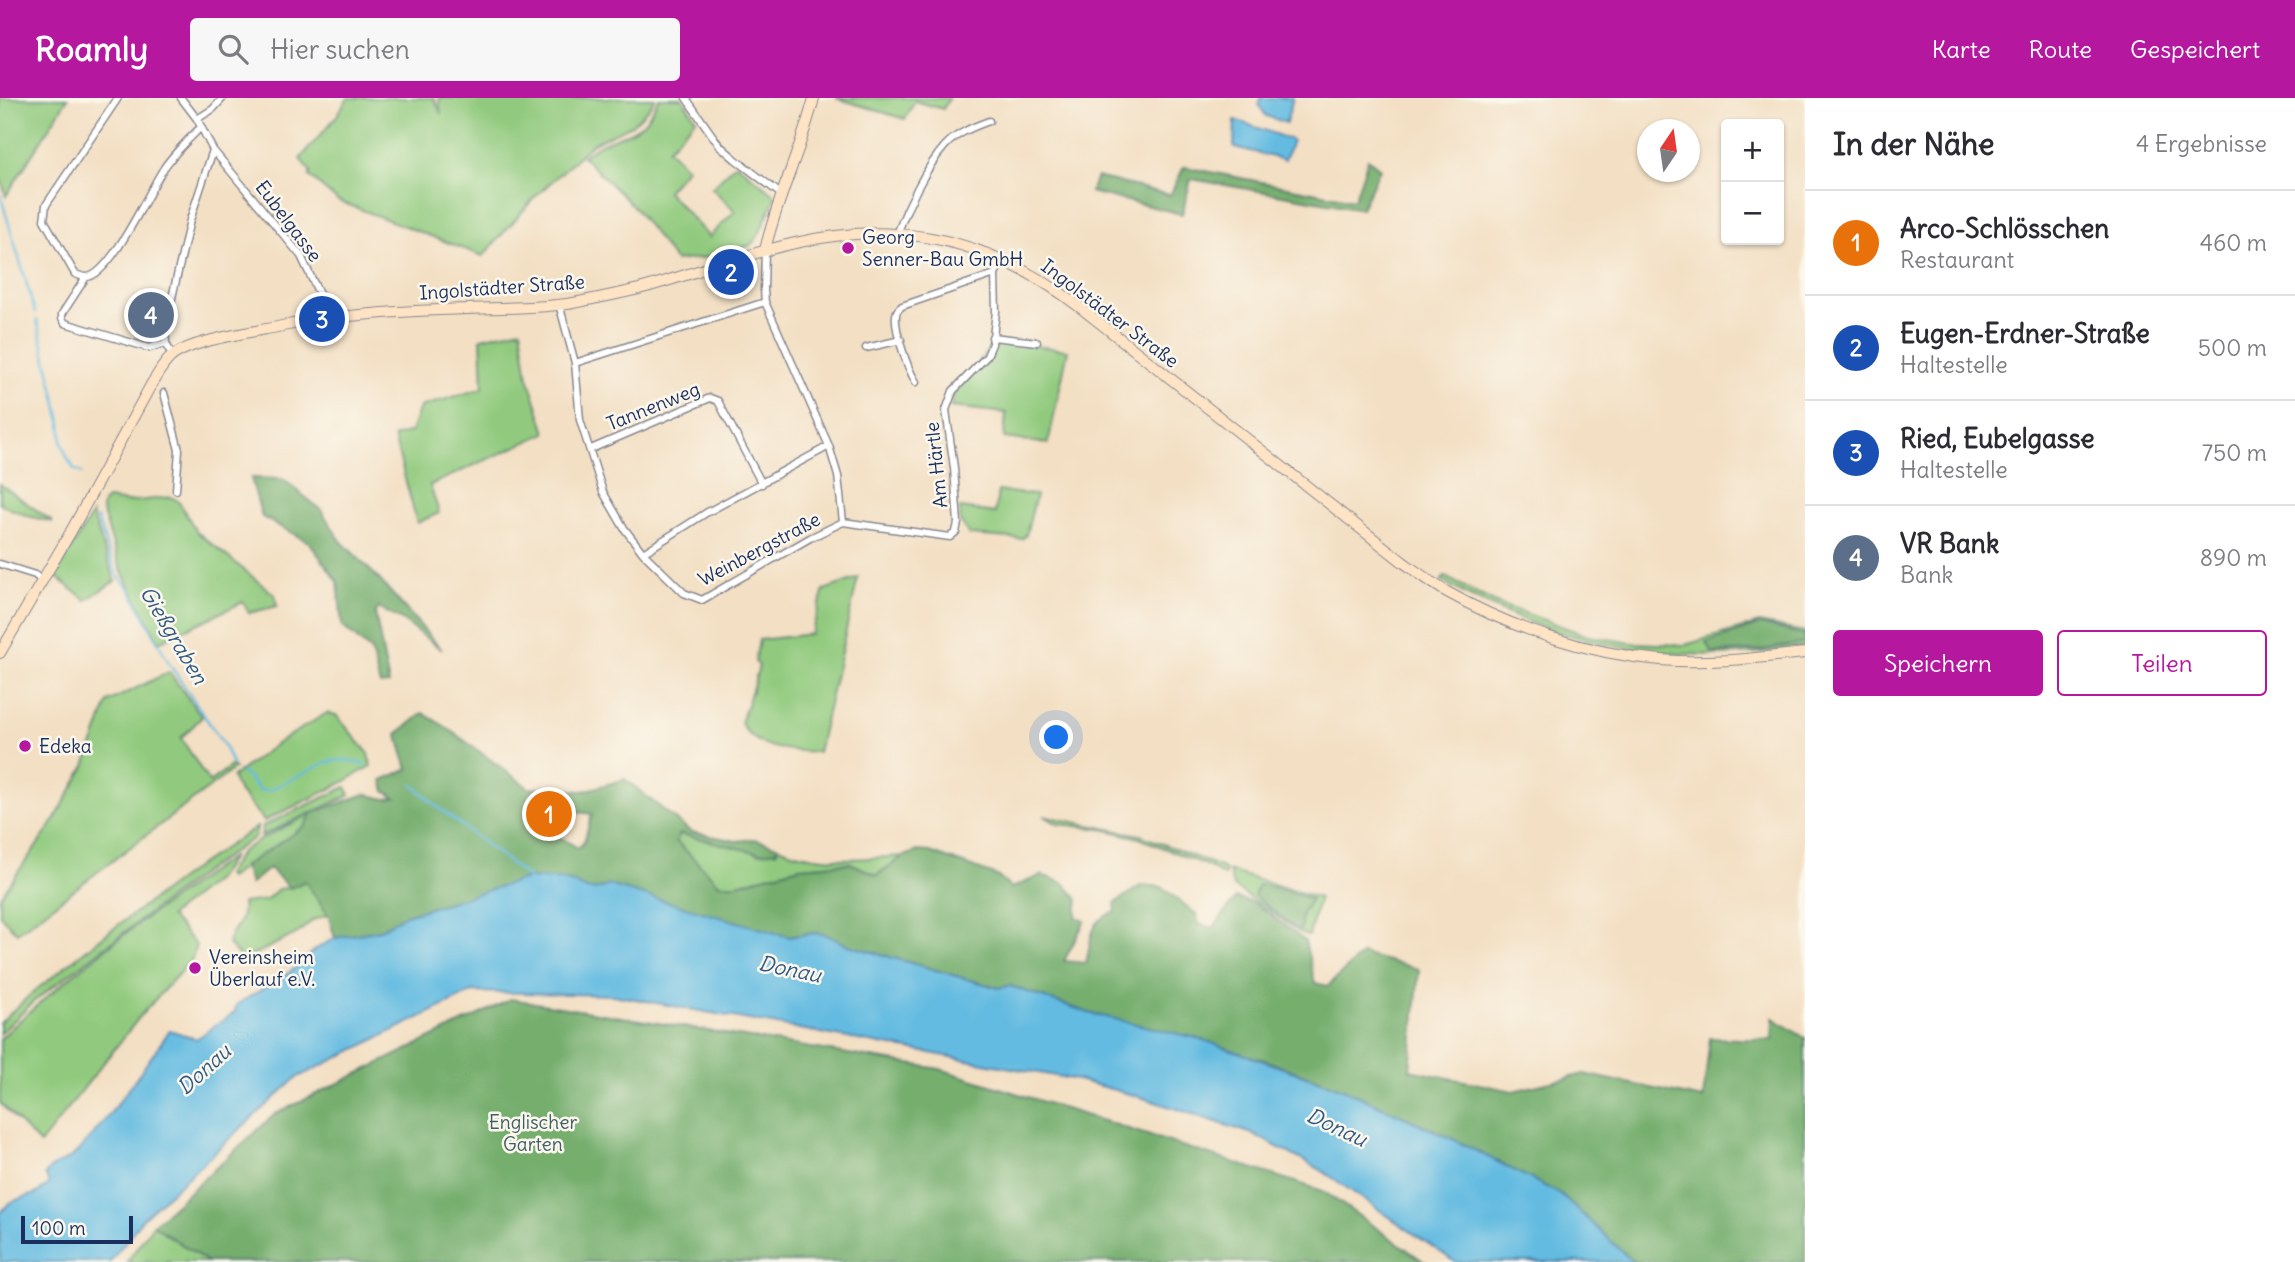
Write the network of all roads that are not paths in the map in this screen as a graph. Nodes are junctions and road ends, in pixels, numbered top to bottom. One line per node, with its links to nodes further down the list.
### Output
1 (118, 98): 15 (street)
2 (181, 98): 6 (street, Eubelgasse)
3 (223, 98): 6 (street)
4 (686, 98): 10 (street)
5 (814, 98): 10 (main road)
6 (197, 119): 8 (street, Eubelgasse)
7 (989, 121): 11 (street)
8 (201, 127): 9 (street, Eubelgasse); 15 (street)
9 (213, 150): 18 (street, Eubelgasse); 22 (street)
10 (783, 195): 12 (main road)
11 (897, 234): 12 (main road, Ingolstädter Straße); 13 (main road, Ingolstädter Straße)
12 (765, 250): 16 (street, Weinbergstraße); 17 (main road, Ingolstädter Straße)
13 (1002, 260): 14 (street, Am Härtle); 37 (main road, Ingolstädter Straße)
14 (995, 274): 19 (street, Am Härtle); 20 (street)
15 (86, 278): 22 (street)
16 (765, 302): 25 (street); 28 (street, Weinbergstraße)
17 (559, 304): 18 (main road, Ingolstädter Straße); 25 (street, Weinbergstraße)
18 (330, 317): 24 (main road, Ingolstädter Straße)
19 (992, 337): 21 (street); 32 (street, Am Härtle)
20 (901, 340): 23 (street); 26 (street)
21 (1037, 342)
22 (166, 343): 24 (street)
23 (866, 348)
24 (172, 356): 35 (main road)
25 (575, 363): 29 (street, Weinbergstraße)
26 (916, 382)
27 (164, 393): 31 (street)
28 (829, 446): 30 (street); 32 (street, Weinbergstraße)
29 (591, 449): 30 (street, Tannenweg); 33 (street, Weinbergstraße)
30 (762, 484): 33 (street)
31 (176, 491)
32 (843, 522): 33 (street, Weinbergstraße)
33 (643, 553)
34 (0, 564): 35 (street)
35 (42, 580): 36 (main road)
36 (0, 653)
37 (1805, 653)

